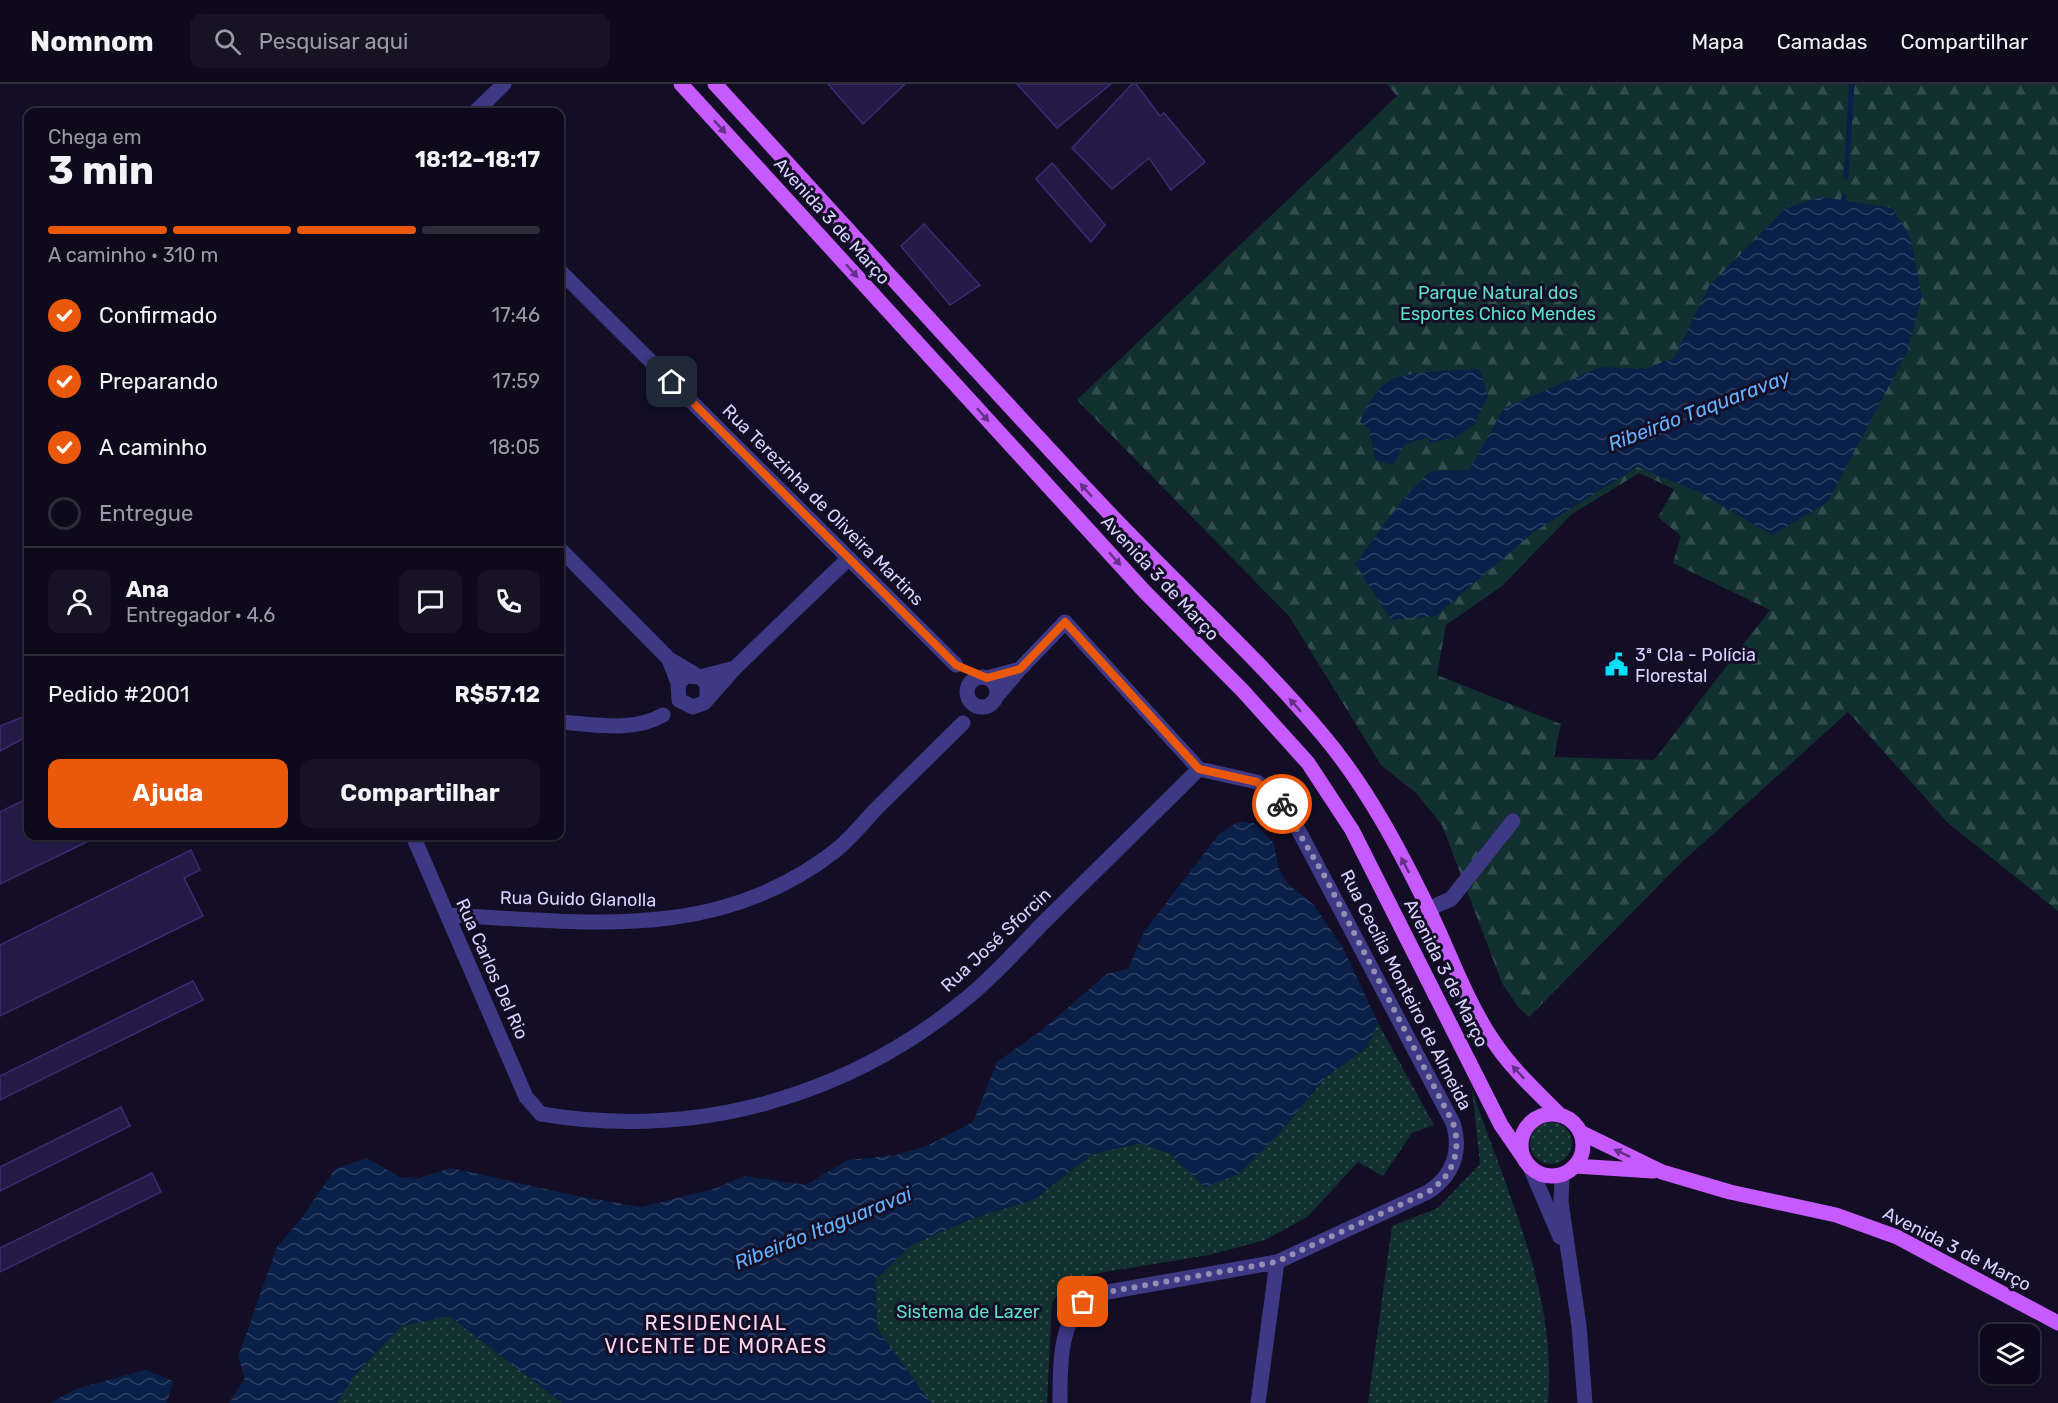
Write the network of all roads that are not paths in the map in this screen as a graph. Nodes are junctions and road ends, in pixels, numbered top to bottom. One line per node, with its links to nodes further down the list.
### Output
1 (504, 84): 4 (street)
2 (681, 84): 30 (main road, Avenida 3 de Março, one-way to 30)
3 (715, 84): 25 (main road, Avenida 3 de Março, one-way to 3)
4 (479, 108)
5 (564, 275): 7 (street, Rua Terezinha de Oliveira Martins)
6 (564, 553): 8 (street)
7 (849, 558): 9 (street, Rua Terezinha de Oliveira Martins); 10 (street)
8 (669, 659): 12 (street); 14 (street)
9 (956, 665): 13 (street, Rua Terezinha de Oliveira Martins); 15 (street, Rua Terezinha de Oliveira Martins)
10 (735, 668): 12 (street); 16 (street)
11 (1020, 669): 13 (street); 17 (street, Rua Guido Glanolla); 22 (street, Rua Guido Glanolla)
12 (698, 676): 14 (street); 16 (street)
13 (985, 678): 15 (street); 17 (street)
14 (677, 686): 18 (street); 19 (street)
15 (968, 694): 17 (street); 21 (street)
16 (707, 698): 18 (street)
17 (991, 701): 21 (street, Rua Guido Glanolla)
18 (693, 707): 19 (street)
19 (663, 716): 20 (street)
20 (564, 722)
21 (963, 723): 26 (street, Rua Guido Glanolla)
22 (1199, 769): 27 (street, Rua José Sforcin); 33 (street, Rua Cecília Monteiro de Almeida)
23 (1513, 821): 25 (street)
24 (415, 840): 26 (street, Rua Carlos Del Rio)
25 (1428, 909): 28 (main road, Avenida 3 de Março, one-way to 25)
26 (447, 915): 27 (street, Rua Carlos Del Rio)
27 (541, 1114)
28 (1559, 1114): 29 (main road); 30 (main road)
29 (1582, 1133): 31 (main road); 32 (main road, Avenida 3 de Março, one-way to 29)
30 (1527, 1164): 31 (main road); 34 (street)
31 (1569, 1171): 32 (main road, Avenida 3 de Março); 34 (street)
32 (1662, 1172): 35 (main road, Avenida 3 de Março)
33 (1276, 1262): 36 (street, Rua Cecília Monteiro de Almeida); 37 (street)
34 (1572, 1272): 38 (street)
35 (2058, 1323)
36 (1060, 1403)
37 (1258, 1403)
38 (1585, 1403)

